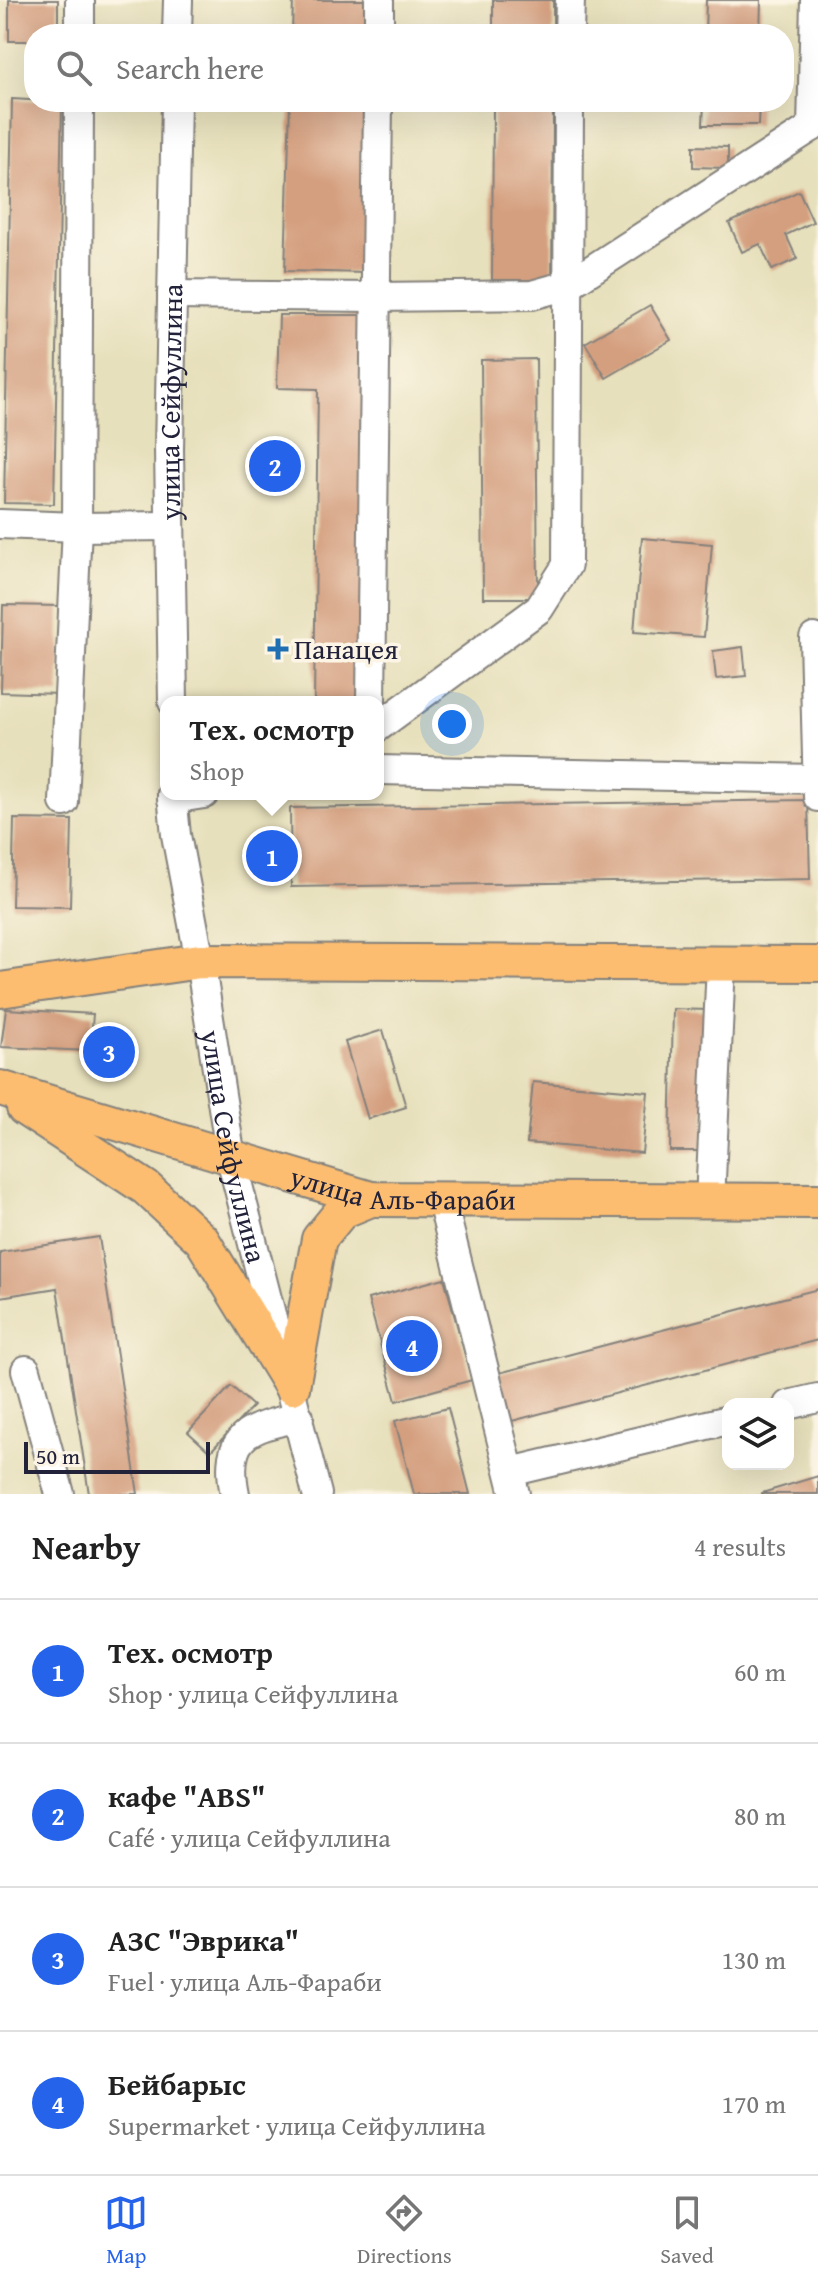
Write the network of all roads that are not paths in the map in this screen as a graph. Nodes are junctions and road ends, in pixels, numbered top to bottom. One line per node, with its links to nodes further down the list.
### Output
1 (80, 0): 6 (street)
2 (178, 0): 7 (street)
3 (379, 0): 8 (street)
4 (570, 0): 9 (street)
5 (815, 0): 14 (street)
6 (80, 24)
7 (177, 24)
8 (379, 24)
9 (569, 24)
10 (79, 112): 20 (street)
11 (176, 112): 16 (street, улица Сейфуллина)
12 (378, 112): 17 (street)
13 (569, 112): 15 (street)
14 (815, 125): 15 (street)
15 (568, 285): 17 (street); 24 (street)
16 (172, 295): 17 (street); 19 (street, улица Сейфуллина)
17 (375, 297): 23 (street)
18 (0, 524): 20 (street)
19 (170, 526): 20 (street); 22 (street, улица Сейфуллина)
20 (77, 527): 29 (street)
21 (814, 638): 26 (street)
22 (173, 696)
23 (371, 696)
24 (384, 723)
25 (384, 770): 26 (street)
26 (818, 779): 27 (street)
27 (818, 798)
28 (173, 800): 30 (street, улица Сейфуллина)
29 (64, 802)
30 (200, 961): 31 (main road); 33 (main road); 35 (street, улица Сейфуллина)
31 (721, 964): 32 (main road); 38 (street)
32 (818, 964)
33 (0, 990)
34 (0, 1091): 35 (main road, улица Аль-Фараби); 42 (main road)
35 (231, 1158): 36 (main road, улица Аль-Фараби); 42 (street, улица Сейфуллина)
36 (371, 1199): 37 (main road, улица Аль-Фараби); 42 (main road)
37 (442, 1201): 38 (main road, улица Аль-Фараби); 45 (street)
38 (710, 1201): 39 (main road, улица Аль-Фараби)
39 (818, 1201)
40 (26, 1370): 46 (street)
41 (818, 1398): 43 (street)
42 (295, 1402): 47 (street); 48 (street, улица Сейфуллина)
43 (794, 1404)
44 (722, 1422): 45 (street)
45 (512, 1483)
46 (60, 1494)
47 (235, 1494)
48 (317, 1494)

